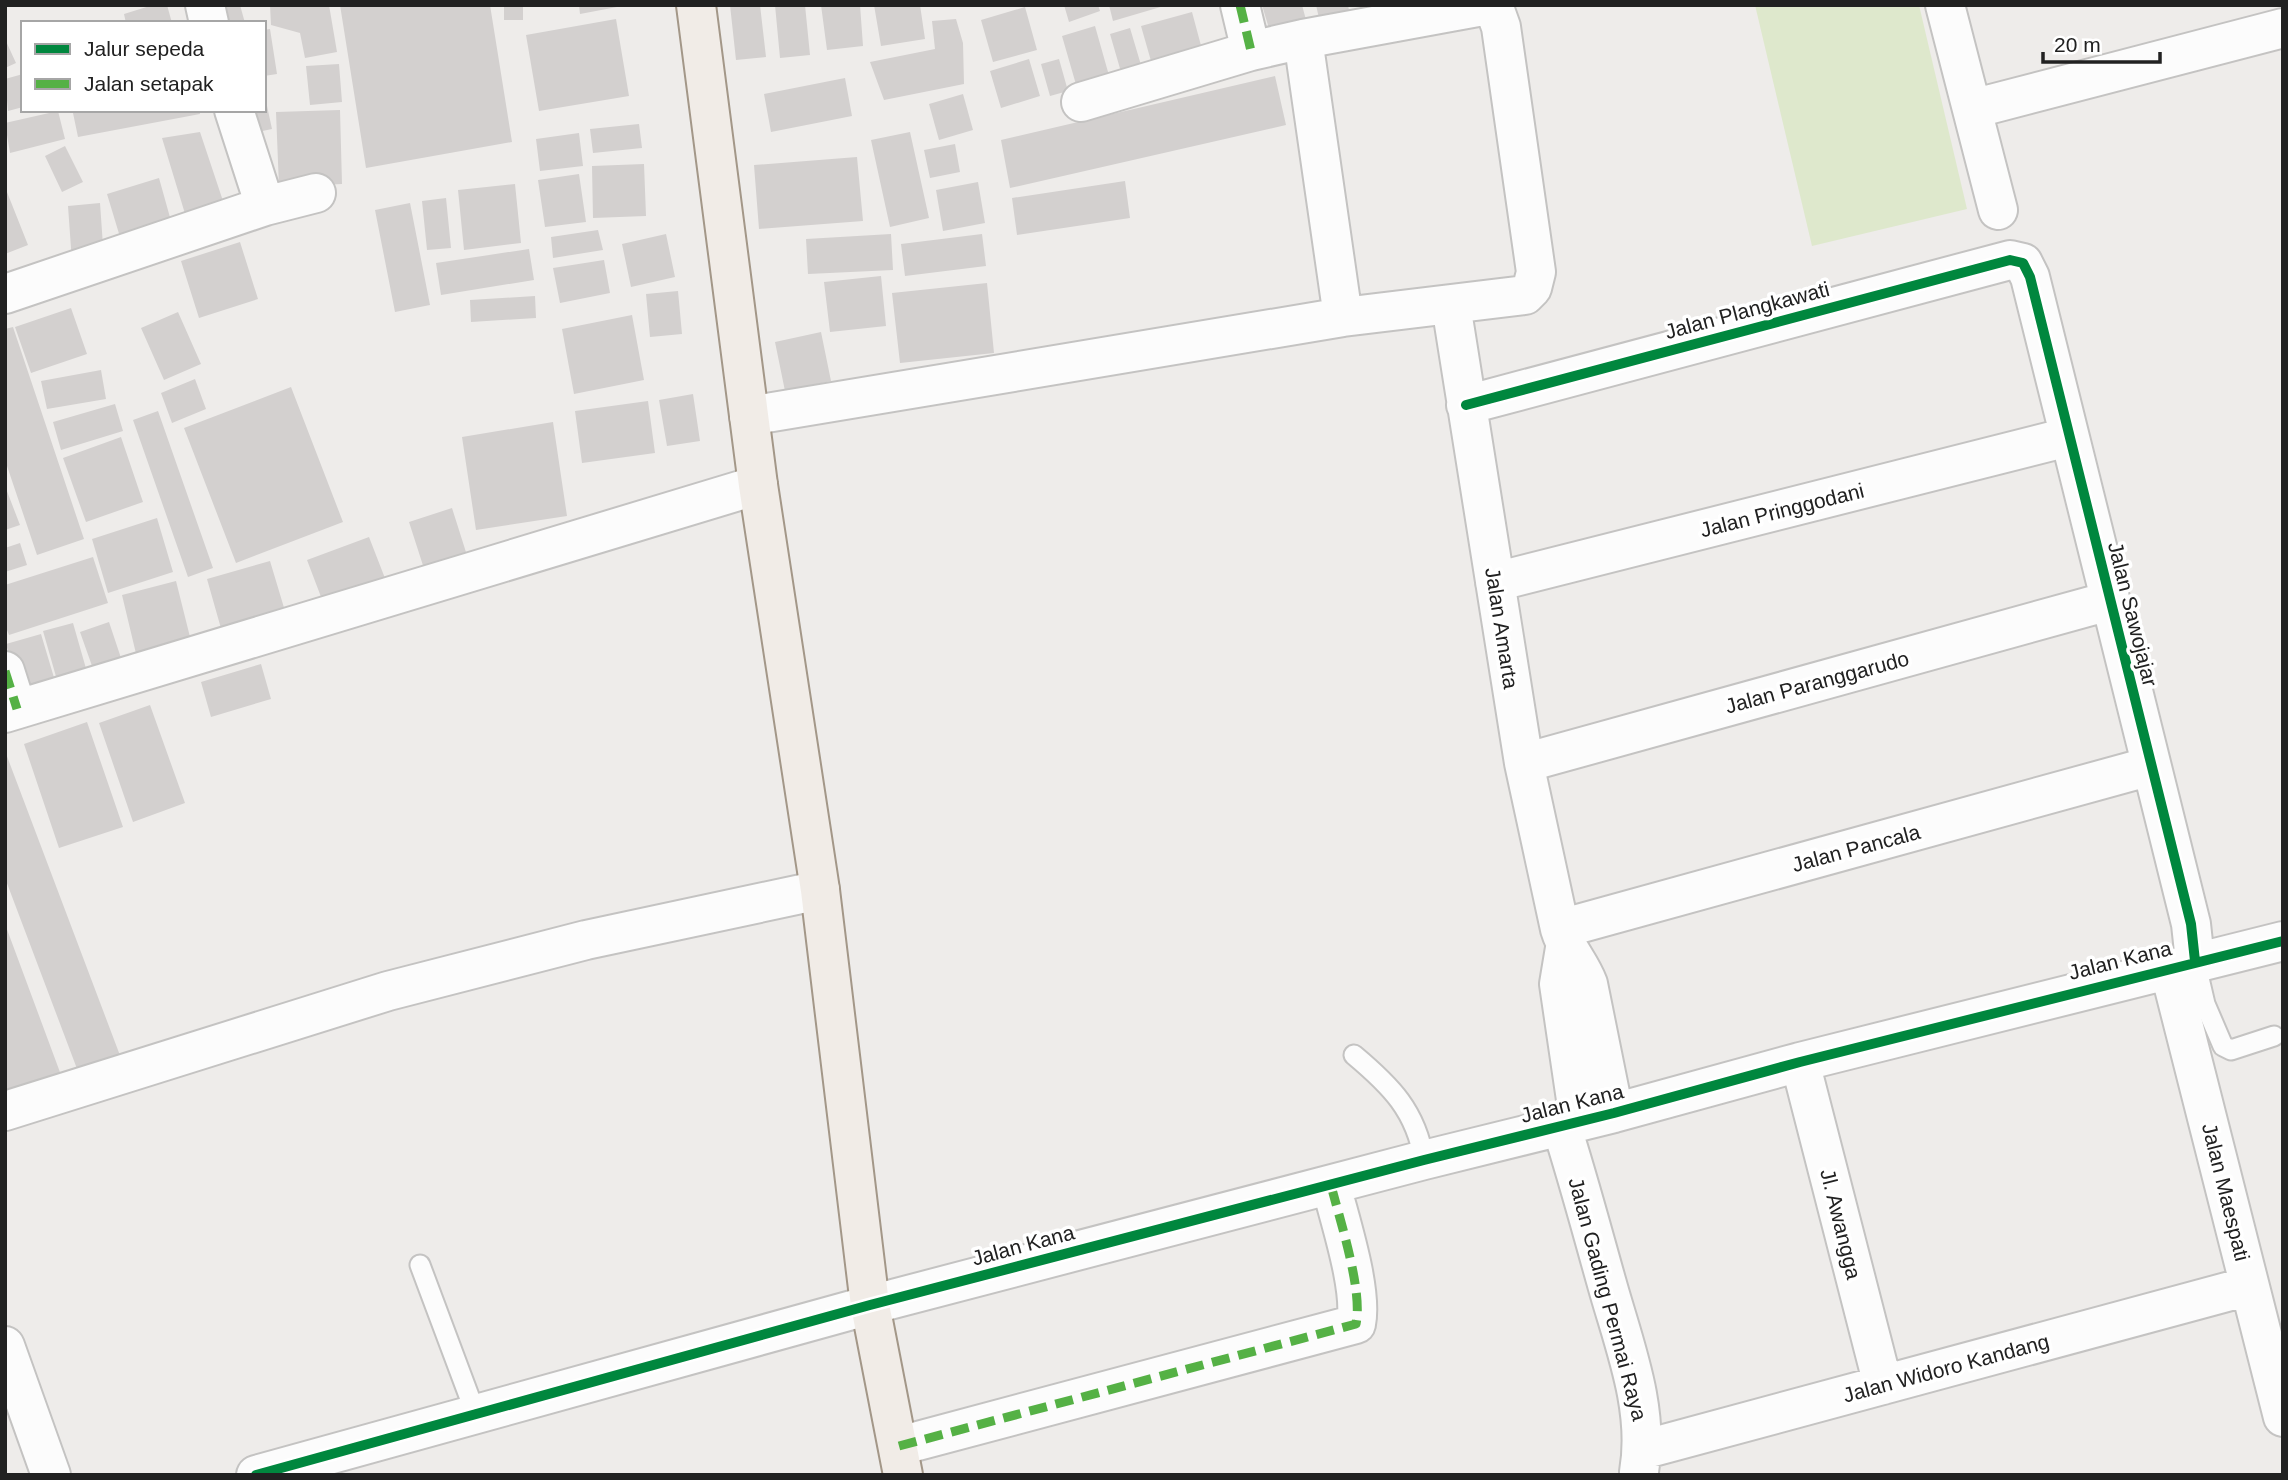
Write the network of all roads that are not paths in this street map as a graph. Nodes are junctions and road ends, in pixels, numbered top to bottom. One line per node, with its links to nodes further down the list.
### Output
1 (696, 5): 19 (main road)
2 (1240, 5): 7 (street)
3 (1945, 5): 9 (street)
4 (1449, 8): 6 (street); 16 (street)
5 (2283, 28): 9 (street)
6 (1303, 39): 7 (street); 17 (street)
7 (1251, 51): 8 (street)
8 (1081, 102)
9 (1972, 109): 13 (street)
10 (235, 112): 12 (street)
11 (316, 193): 12 (street)
12 (265, 206): 15 (street)
13 (1998, 210)
14 (2030, 277): 18 (street, Jalan Plangkawati); 20 (street, Jalan Sawojajar)
15 (5, 294)
16 (1451, 305): 17 (street); 18 (street, Jalan Amarta)
17 (1343, 317): 19 (street)
18 (1466, 405): 22 (street, Jalan Amarta)
19 (749, 416): 21 (main road)
20 (2068, 438): 22 (street, Jalan Pringgodani); 23 (street, Jalan Sawojajar)
21 (758, 485): 25 (street); 28 (main road)
22 (1495, 582): 26 (street, Jalan Amarta)
23 (2109, 601): 26 (street, Jalan Paranggarudo); 27 (street, Jalan Sawojajar)
24 (5, 671): 25 (street)
25 (11, 711)
26 (1524, 763): 29 (street, Jalan Amarta)
27 (2151, 766): 29 (street, Jalan Pancala); 31 (street, Jalan Sawojajar)
28 (820, 890): 35 (street); 41 (main road)
29 (1563, 939): 36 (street, Jalan Amarta)
30 (2283, 941): 31 (street, Jalan Kana)
31 (2182, 965): 32 (lane); 34 (street, Jalan Kana); 40 (street, Jalan Maespati)
32 (2274, 1036)
33 (1354, 1055): 37 (lane)
34 (1800, 1062): 36 (street, Jalan Kana); 43 (street, Jl. Awangga)
35 (5, 1111)
36 (1585, 1120): 37 (street, Jalan Kana); 47 (street, Jalan Gading Permai Raya)
37 (1424, 1160): 38 (street, Jalan Kana)
38 (1331, 1185): 41 (street, Jalan Kana); 46 (street)
39 (420, 1265): 44 (lane)
40 (2249, 1286): 43 (street, Jalan Widoro Kandang); 45 (street, Jalan Maespati)
41 (870, 1305): 44 (street, Jalan Kana); 46 (main road)
42 (5, 1346): 48 (street)
43 (1883, 1385): 47 (street, Jalan Widoro Kandang)
44 (475, 1412): 49 (street, Jalan Kana)
45 (2283, 1417)
46 (901, 1460)
47 (1641, 1462)
48 (51, 1475)
49 (256, 1475)

